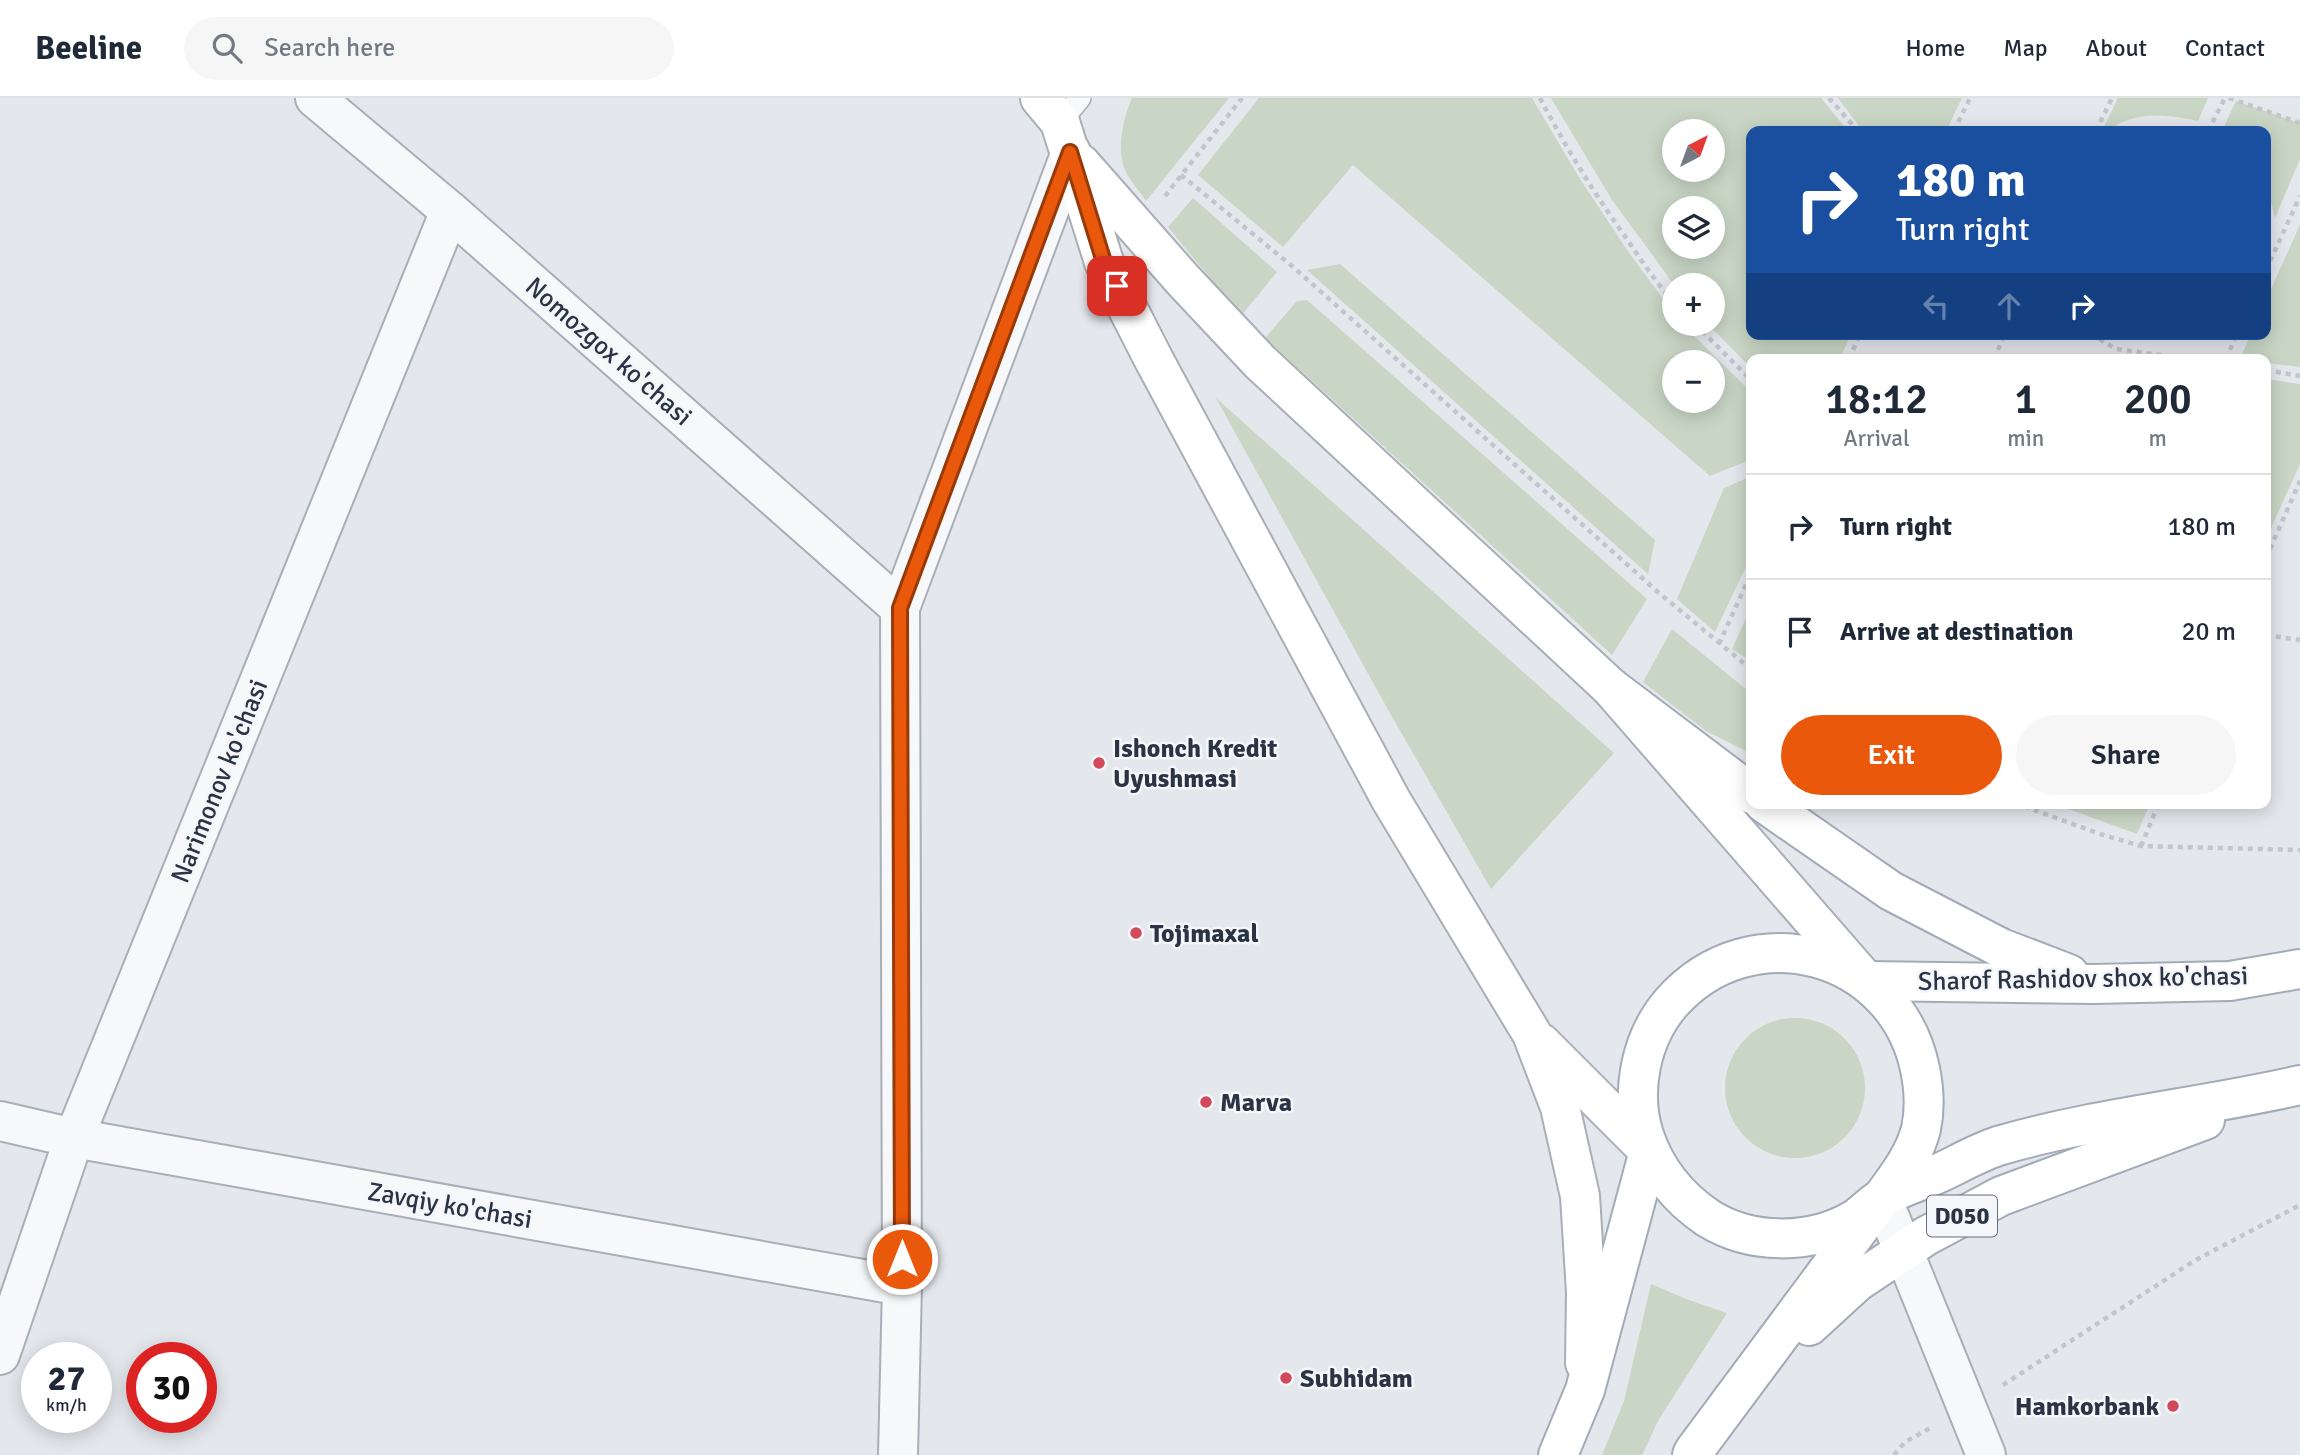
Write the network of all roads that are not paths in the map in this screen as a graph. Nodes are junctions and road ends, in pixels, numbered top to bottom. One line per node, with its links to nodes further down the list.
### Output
1 (314, 98): 3 (street, Nomozgox ko'chasi)
2 (1063, 117): 4 (street); 5 (main road); 11 (main road)
3 (450, 211): 4 (street, Nomozgox ko'chasi); 14 (street, Narimonov ko'chasi)
4 (900, 608): 18 (street)
5 (1610, 687): 6 (main road); 9 (main road)
6 (1746, 789)
7 (1773, 809): 10 (main road)
8 (2300, 969): 10 (main road, Sharof Rashidov shox ko'chasi / D050)
9 (1866, 981): 10 (main road, Sharof Rashidov shox ko'chasi / D050); 15 (main road, Sharof Rashidov shox ko'chasi / D050); 16 (main road, Sharof Rashidov shox ko'chasi / D050)
10 (2094, 984)
11 (1532, 1034): 15 (main road); 20 (main road)
12 (2298, 1085): 16 (main road, Sharof Rashidov shox ko'chasi / D050); 17 (main road, D050)
13 (0, 1121): 14 (street, Zavqiy ko'chasi)
14 (74, 1138): 18 (street, Zavqiy ko'chasi); 19 (street, Narimonov ko'chasi)
15 (1649, 1151): 16 (main road, Sharof Rashidov shox ko'chasi / D050); 20 (main road)
16 (1882, 1198): 17 (street); 21 (main road, Sharof Rashidov shox ko'chasi / D050)
17 (1903, 1251): 21 (main road, D050); 24 (street)
18 (902, 1286): 22 (street)
19 (0, 1355)
20 (1585, 1390): 23 (main road)
21 (1693, 1453)
22 (898, 1455)
23 (1558, 1455)
24 (1986, 1455)

